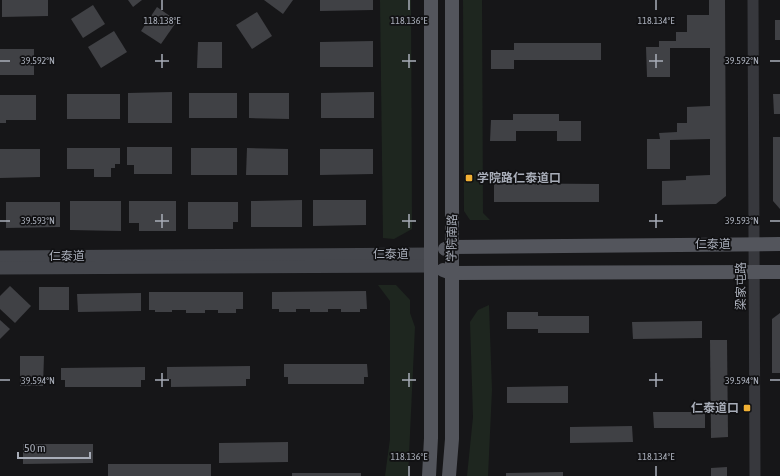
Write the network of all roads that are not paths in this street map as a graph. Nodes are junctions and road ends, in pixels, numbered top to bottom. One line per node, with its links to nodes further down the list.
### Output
1 (431, 0): 8 (main road, 学院南路)
2 (452, 0): 6 (main road, 学院南路)
3 (753, 0): 4 (street, 梁家屯路)
4 (754, 244): 5 (main road, 仁泰道); 6 (main road, 仁泰道); 10 (street, 梁家屯路)
5 (780, 244)
6 (452, 247): 8 (main road, 仁泰道); 12 (main road, 学院南路)
7 (0, 257): 8 (main road, 仁泰道)
8 (431, 260): 9 (main road, 仁泰道); 12 (main road, 仁泰道); 13 (main road, 学院南路)
9 (0, 268)
10 (754, 272): 11 (main road, 仁泰道); 12 (main road, 仁泰道); 15 (street, 梁家屯路)
11 (780, 272)
12 (451, 273): 14 (main road, 学院南路)
13 (429, 476)
14 (449, 476)
15 (755, 476)

